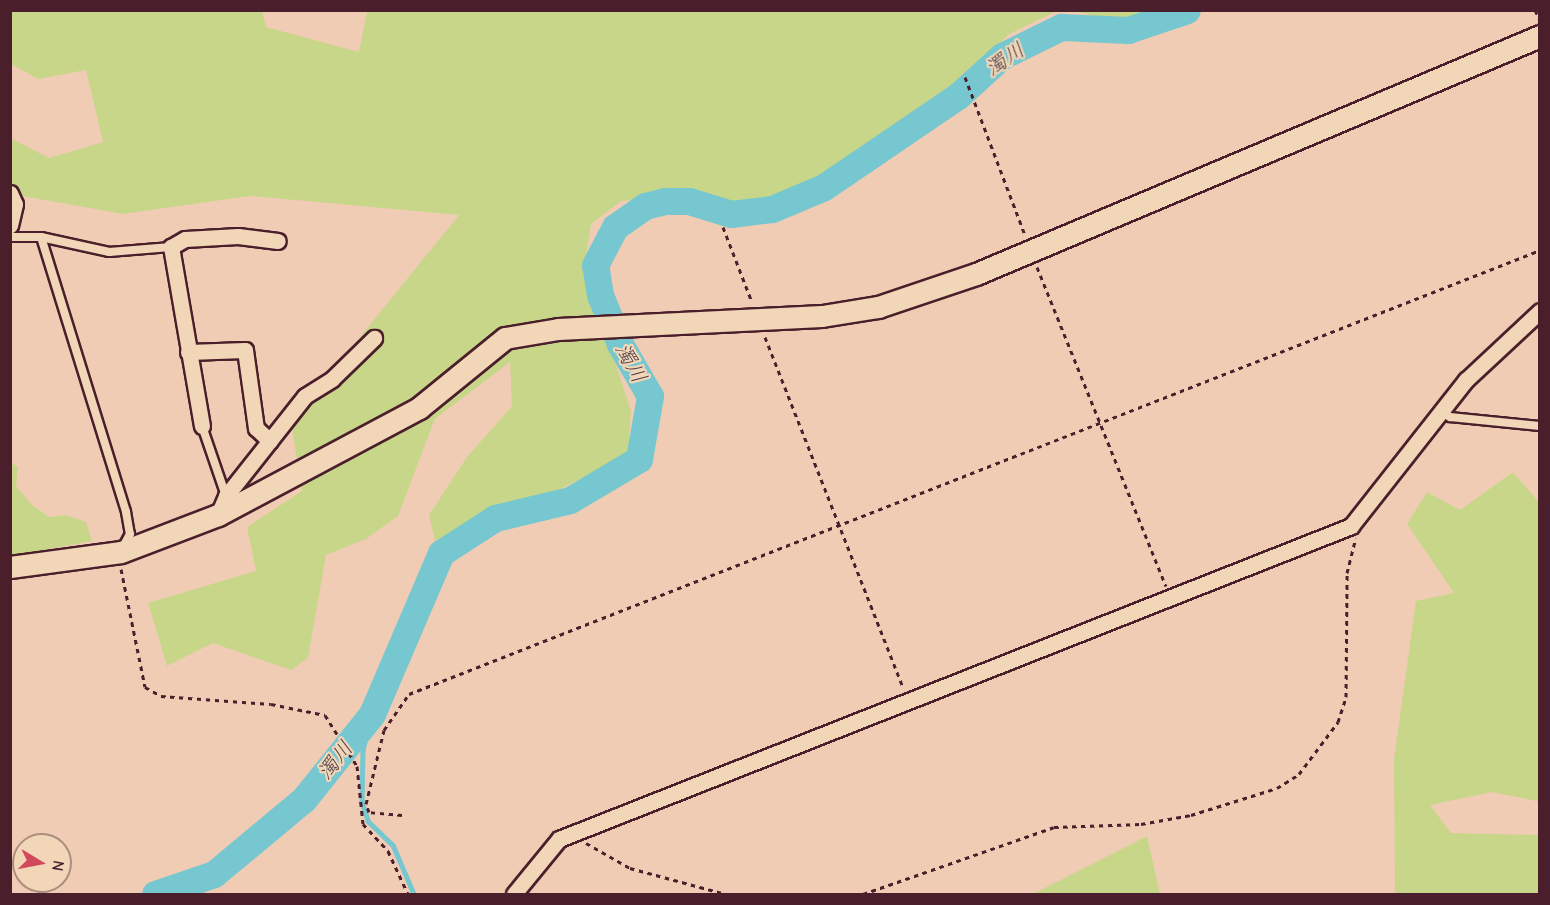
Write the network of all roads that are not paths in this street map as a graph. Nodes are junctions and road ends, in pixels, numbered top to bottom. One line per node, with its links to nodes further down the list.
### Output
1 (1539, 36): 16 (street)
2 (10, 193): 3 (street)
3 (10, 225)
4 (10, 237): 5 (lane)
5 (41, 237): 7 (lane); 17 (lane)
6 (278, 241): 7 (street)
7 (171, 247): 10 (street)
8 (1539, 311): 11 (street)
9 (375, 338): 14 (street)
10 (188, 352): 12 (street); 14 (street)
11 (1440, 411): 13 (lane); 19 (street)
12 (202, 426): 15 (lane)
13 (1539, 426)
14 (270, 441): 15 (street)
15 (226, 496): 16 (street)
16 (218, 515): 17 (street)
17 (121, 552): 18 (street)
18 (10, 567)
19 (514, 894)

